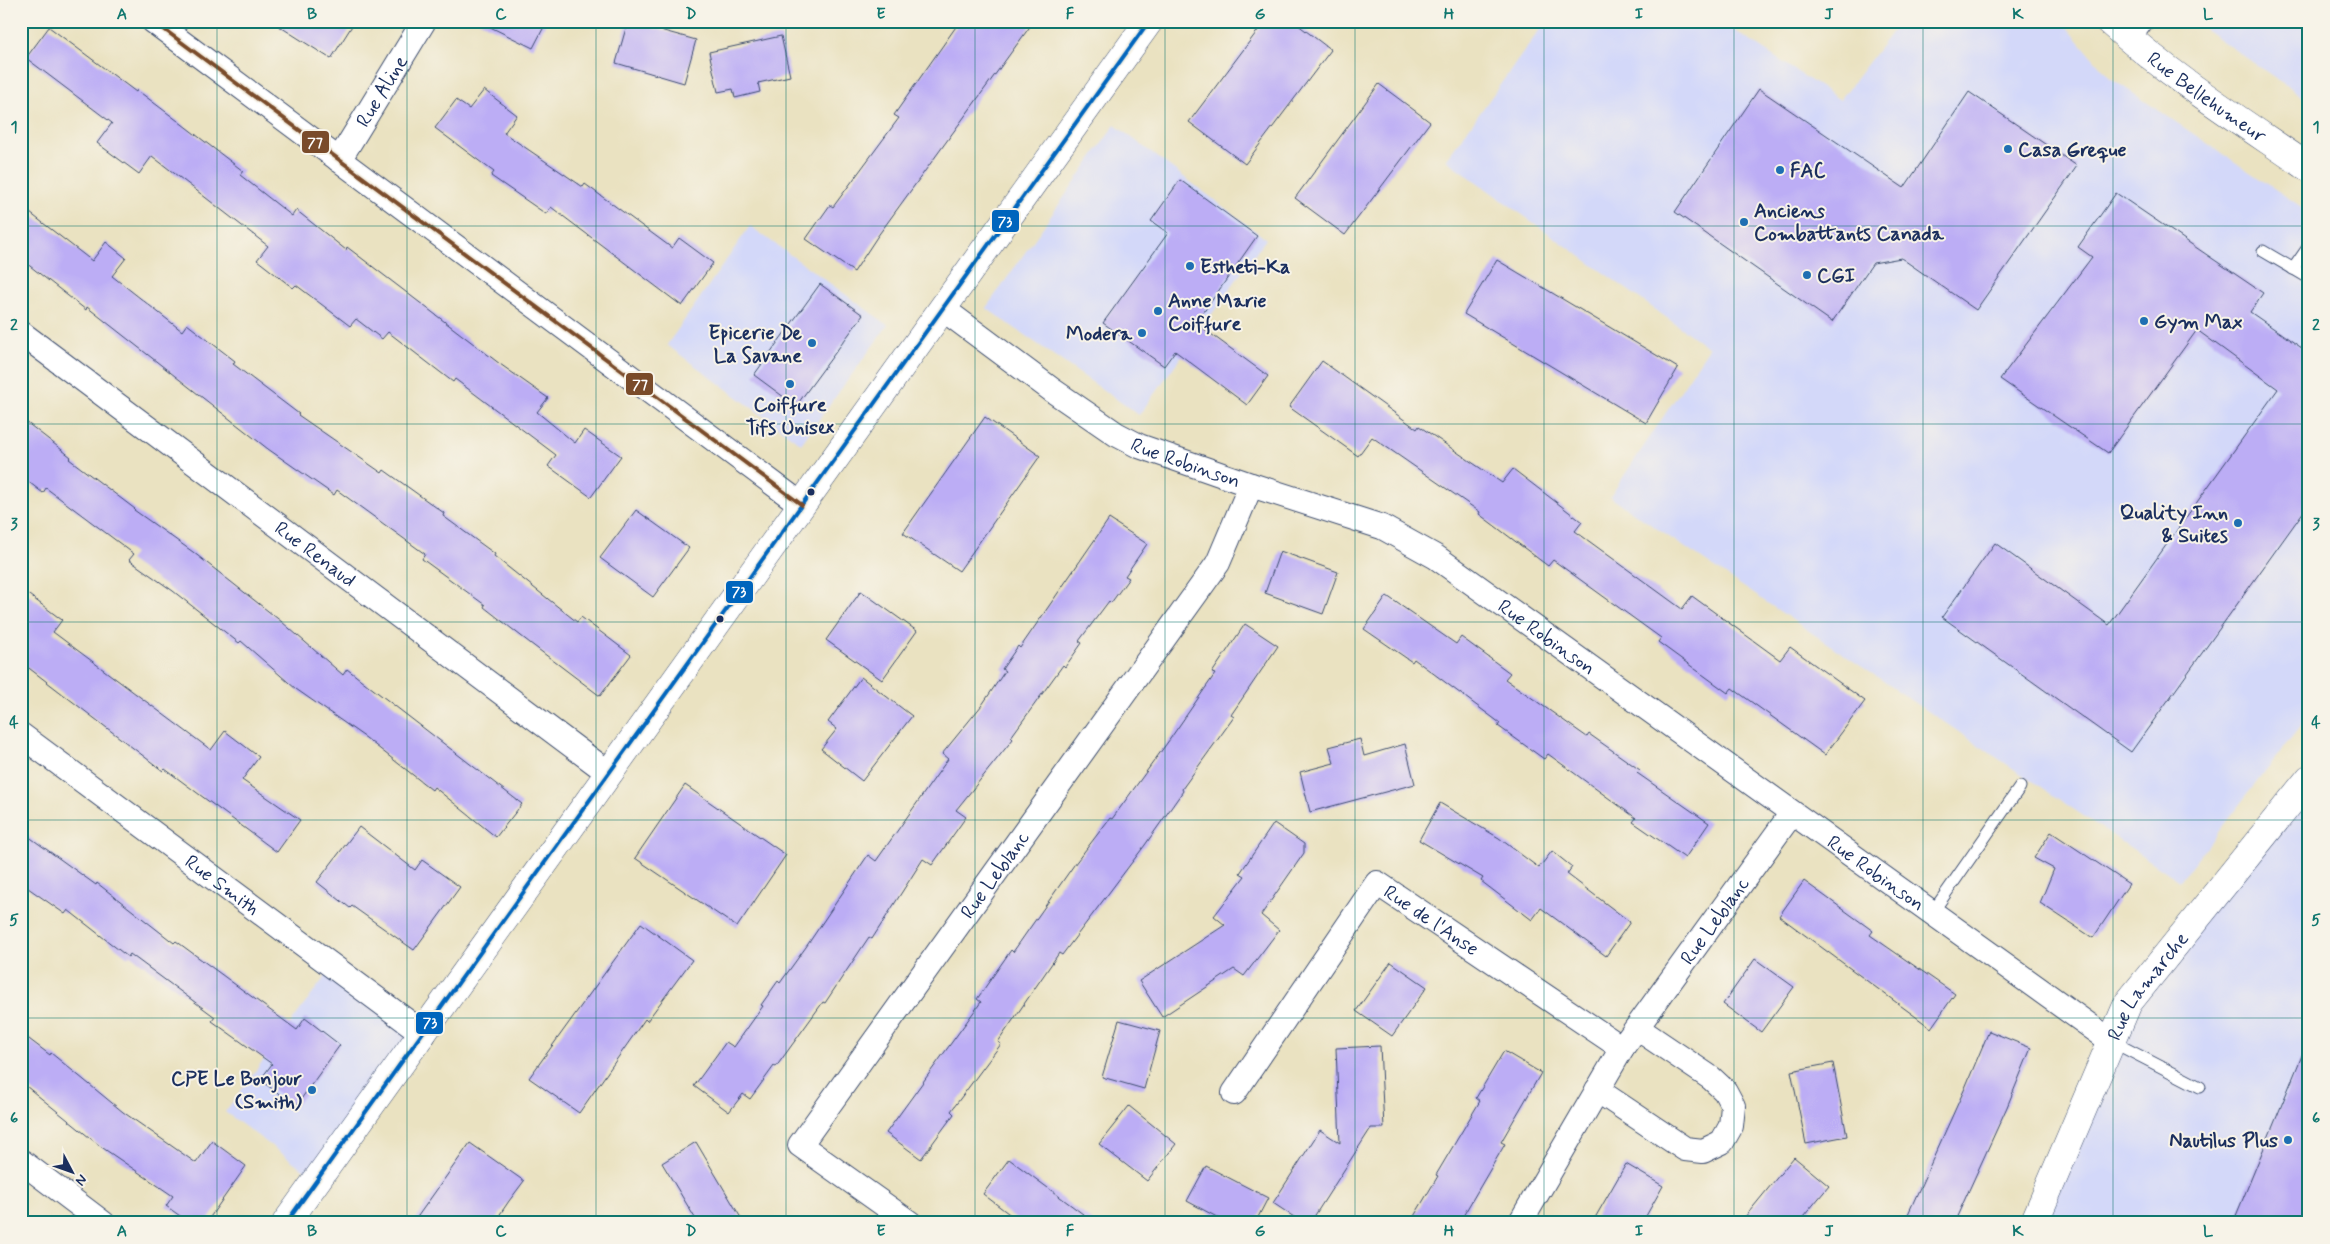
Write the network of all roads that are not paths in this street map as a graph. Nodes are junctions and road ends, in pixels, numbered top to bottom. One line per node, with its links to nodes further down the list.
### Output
1 (153, 21): 7 (street)
2 (424, 21): 7 (street, Rue Aline)
3 (1149, 21): 13 (street)
4 (2109, 21): 6 (street, Rue Bellehumeur)
5 (2149, 21): 6 (lane)
6 (2133, 43): 8 (street, Rue Bellehumeur)
7 (339, 160): 16 (street)
8 (2309, 168)
9 (2309, 246): 11 (lane)
10 (2263, 251): 11 (lane)
11 (2293, 268): 12 (lane)
12 (2309, 278)
13 (943, 309): 15 (street, Rue Robinson); 16 (street)
14 (21, 333): 18 (street, Rue Renaud)
15 (1251, 485): 21 (street, Rue Robinson); 33 (street, Rue Leblanc)
16 (802, 505): 18 (street)
17 (21, 735): 24 (street, Rue Smith)
18 (610, 774): 24 (street)
19 (2309, 779): 25 (street, Rue Lamarche)
20 (2020, 787): 22 (lane)
21 (1792, 813): 22 (street, Rue Robinson); 23 (street, Rue Leblanc)
22 (1932, 913): 25 (street, Rue Robinson)
23 (1637, 1028): 26 (street, Rue Leblanc); 28 (street)
24 (424, 1034): 32 (street)
25 (2111, 1041): 27 (lane); 35 (street, Rue Lamarche)
26 (1622, 1048): 28 (street, Rue Leblanc); 29 (street, Rue de l'Anse)
27 (2200, 1087)
28 (1596, 1090): 34 (street, Rue Leblanc)
29 (1234, 1093)
30 (21, 1161): 31 (street)
31 (103, 1223)
32 (286, 1223)
33 (910, 1223)
34 (1520, 1223)
35 (2034, 1223)

